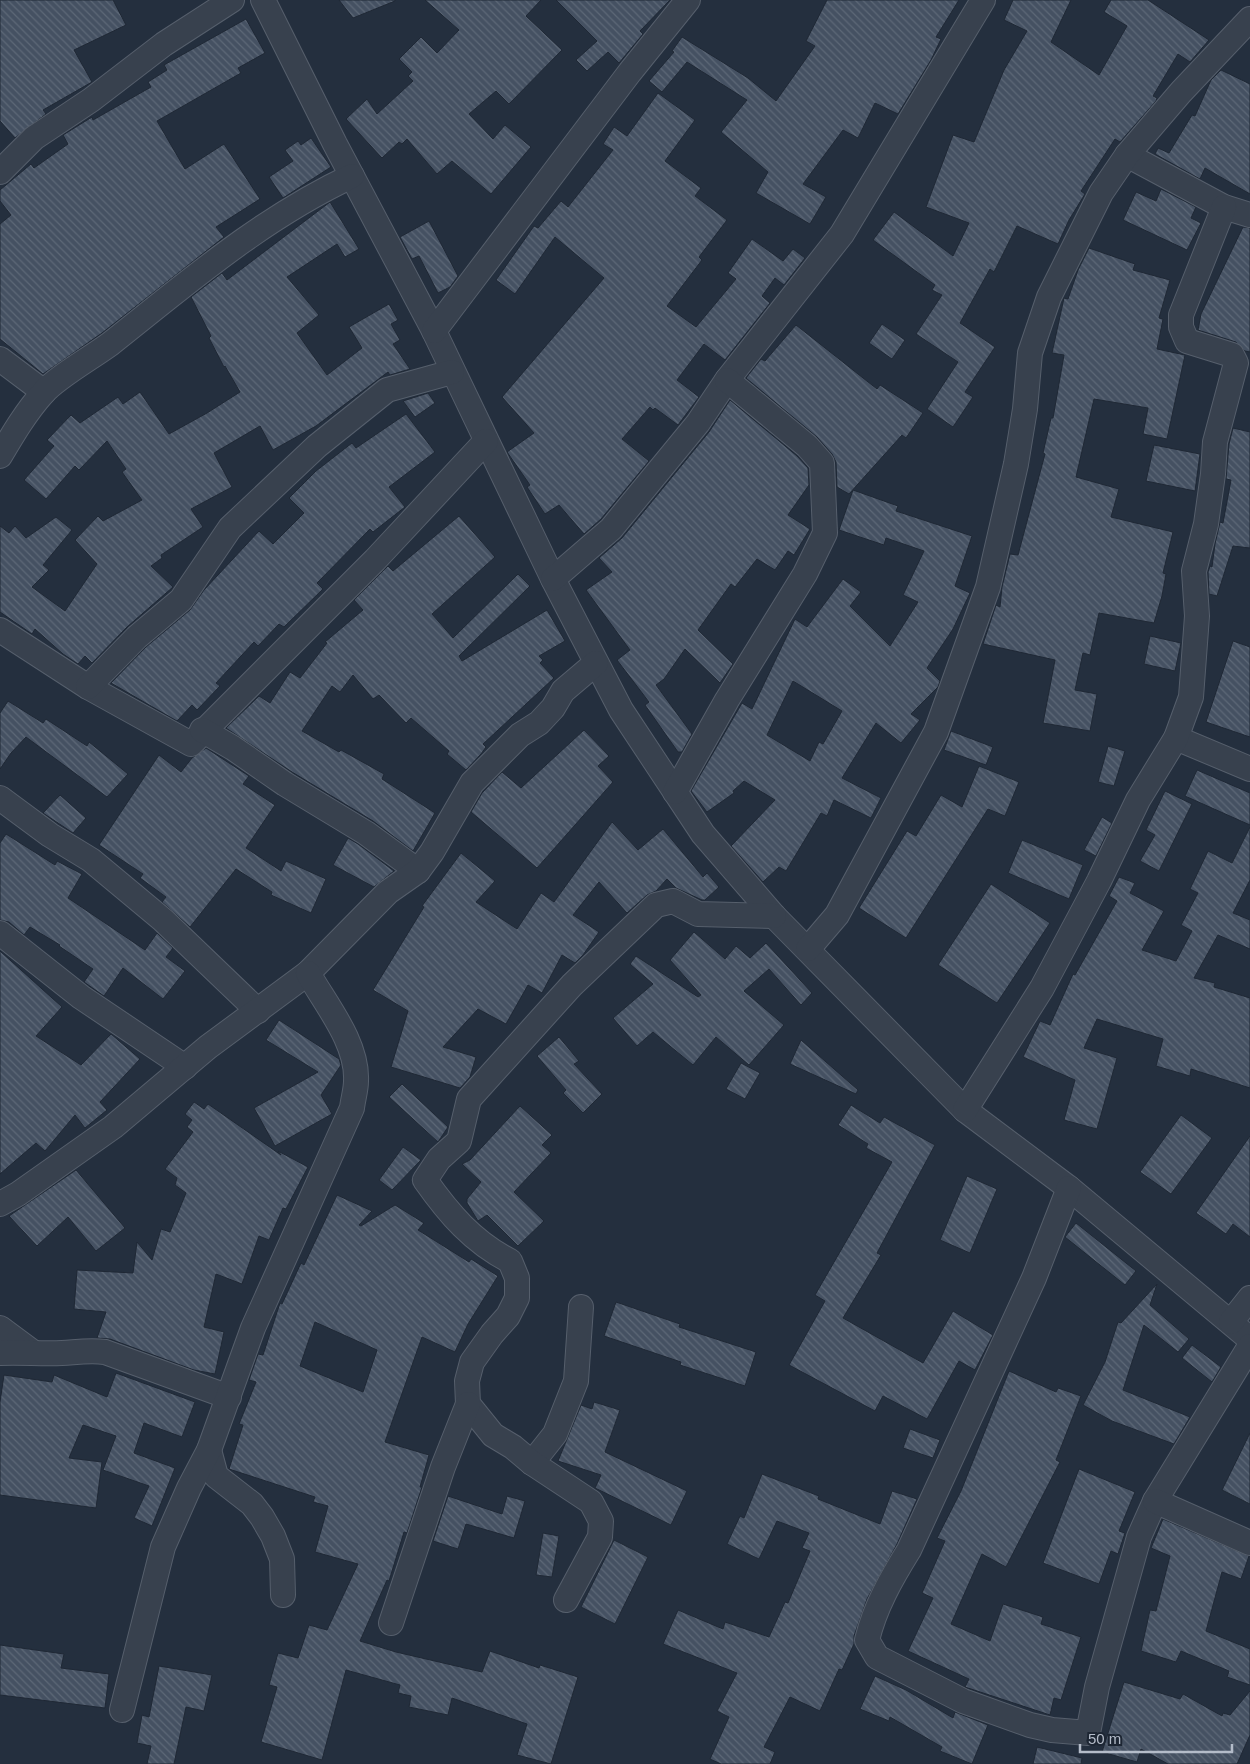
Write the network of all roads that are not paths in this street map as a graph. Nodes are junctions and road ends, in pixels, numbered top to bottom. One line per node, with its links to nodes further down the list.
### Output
1 (232, 0): 7 (street)
2 (263, 0): 8 (street)
3 (688, 0): 11 (street)
4 (983, 0): 14 (street)
5 (1250, 19): 6 (street)
6 (1127, 155): 9 (street); 30 (street)
7 (0, 172)
8 (352, 176): 11 (street); 15 (street)
9 (1224, 207): 10 (street); 23 (street)
10 (1250, 215)
11 (434, 331): 13 (street)
12 (0, 360): 15 (street)
13 (452, 372): 16 (street); 21 (street)
14 (727, 380): 18 (street); 25 (street)
15 (44, 392): 17 (street)
16 (486, 441): 18 (street); 22 (street)
17 (0, 456)
18 (553, 579): 20 (street)
19 (0, 630): 21 (street)
20 (596, 663): 25 (street); 27 (street)
21 (88, 687): 22 (street)
22 (202, 730): 27 (street)
23 (1176, 738): 24 (street); 34 (street)
24 (1250, 769)
25 (675, 792): 28 (street)
26 (0, 798): 32 (street)
27 (418, 872): 31 (street)
28 (774, 916): 30 (street); 46 (street)
29 (0, 933): 33 (street)
30 (808, 949): 34 (street)
31 (308, 973): 32 (street); 45 (street)
32 (258, 1011): 33 (street)
33 (185, 1067): 36 (street)
34 (966, 1110): 35 (street)
35 (1069, 1188): 39 (street); 49 (street)
36 (0, 1204)
37 (1250, 1298): 39 (street)
38 (581, 1307): 48 (street)
39 (1231, 1322): 41 (street)
40 (0, 1328): 43 (street)
41 (1250, 1339)
42 (1250, 1346): 49 (street)
43 (31, 1351): 44 (street); 45 (street)
44 (0, 1353)
45 (229, 1397): 47 (street)
46 (468, 1404): 48 (street); 53 (street)
47 (209, 1450): 51 (street); 54 (street)
48 (532, 1463): 52 (street)
49 (1155, 1501): 50 (street)
50 (1250, 1543)
51 (283, 1595)
52 (566, 1600)
53 (391, 1623)
54 (122, 1710)

